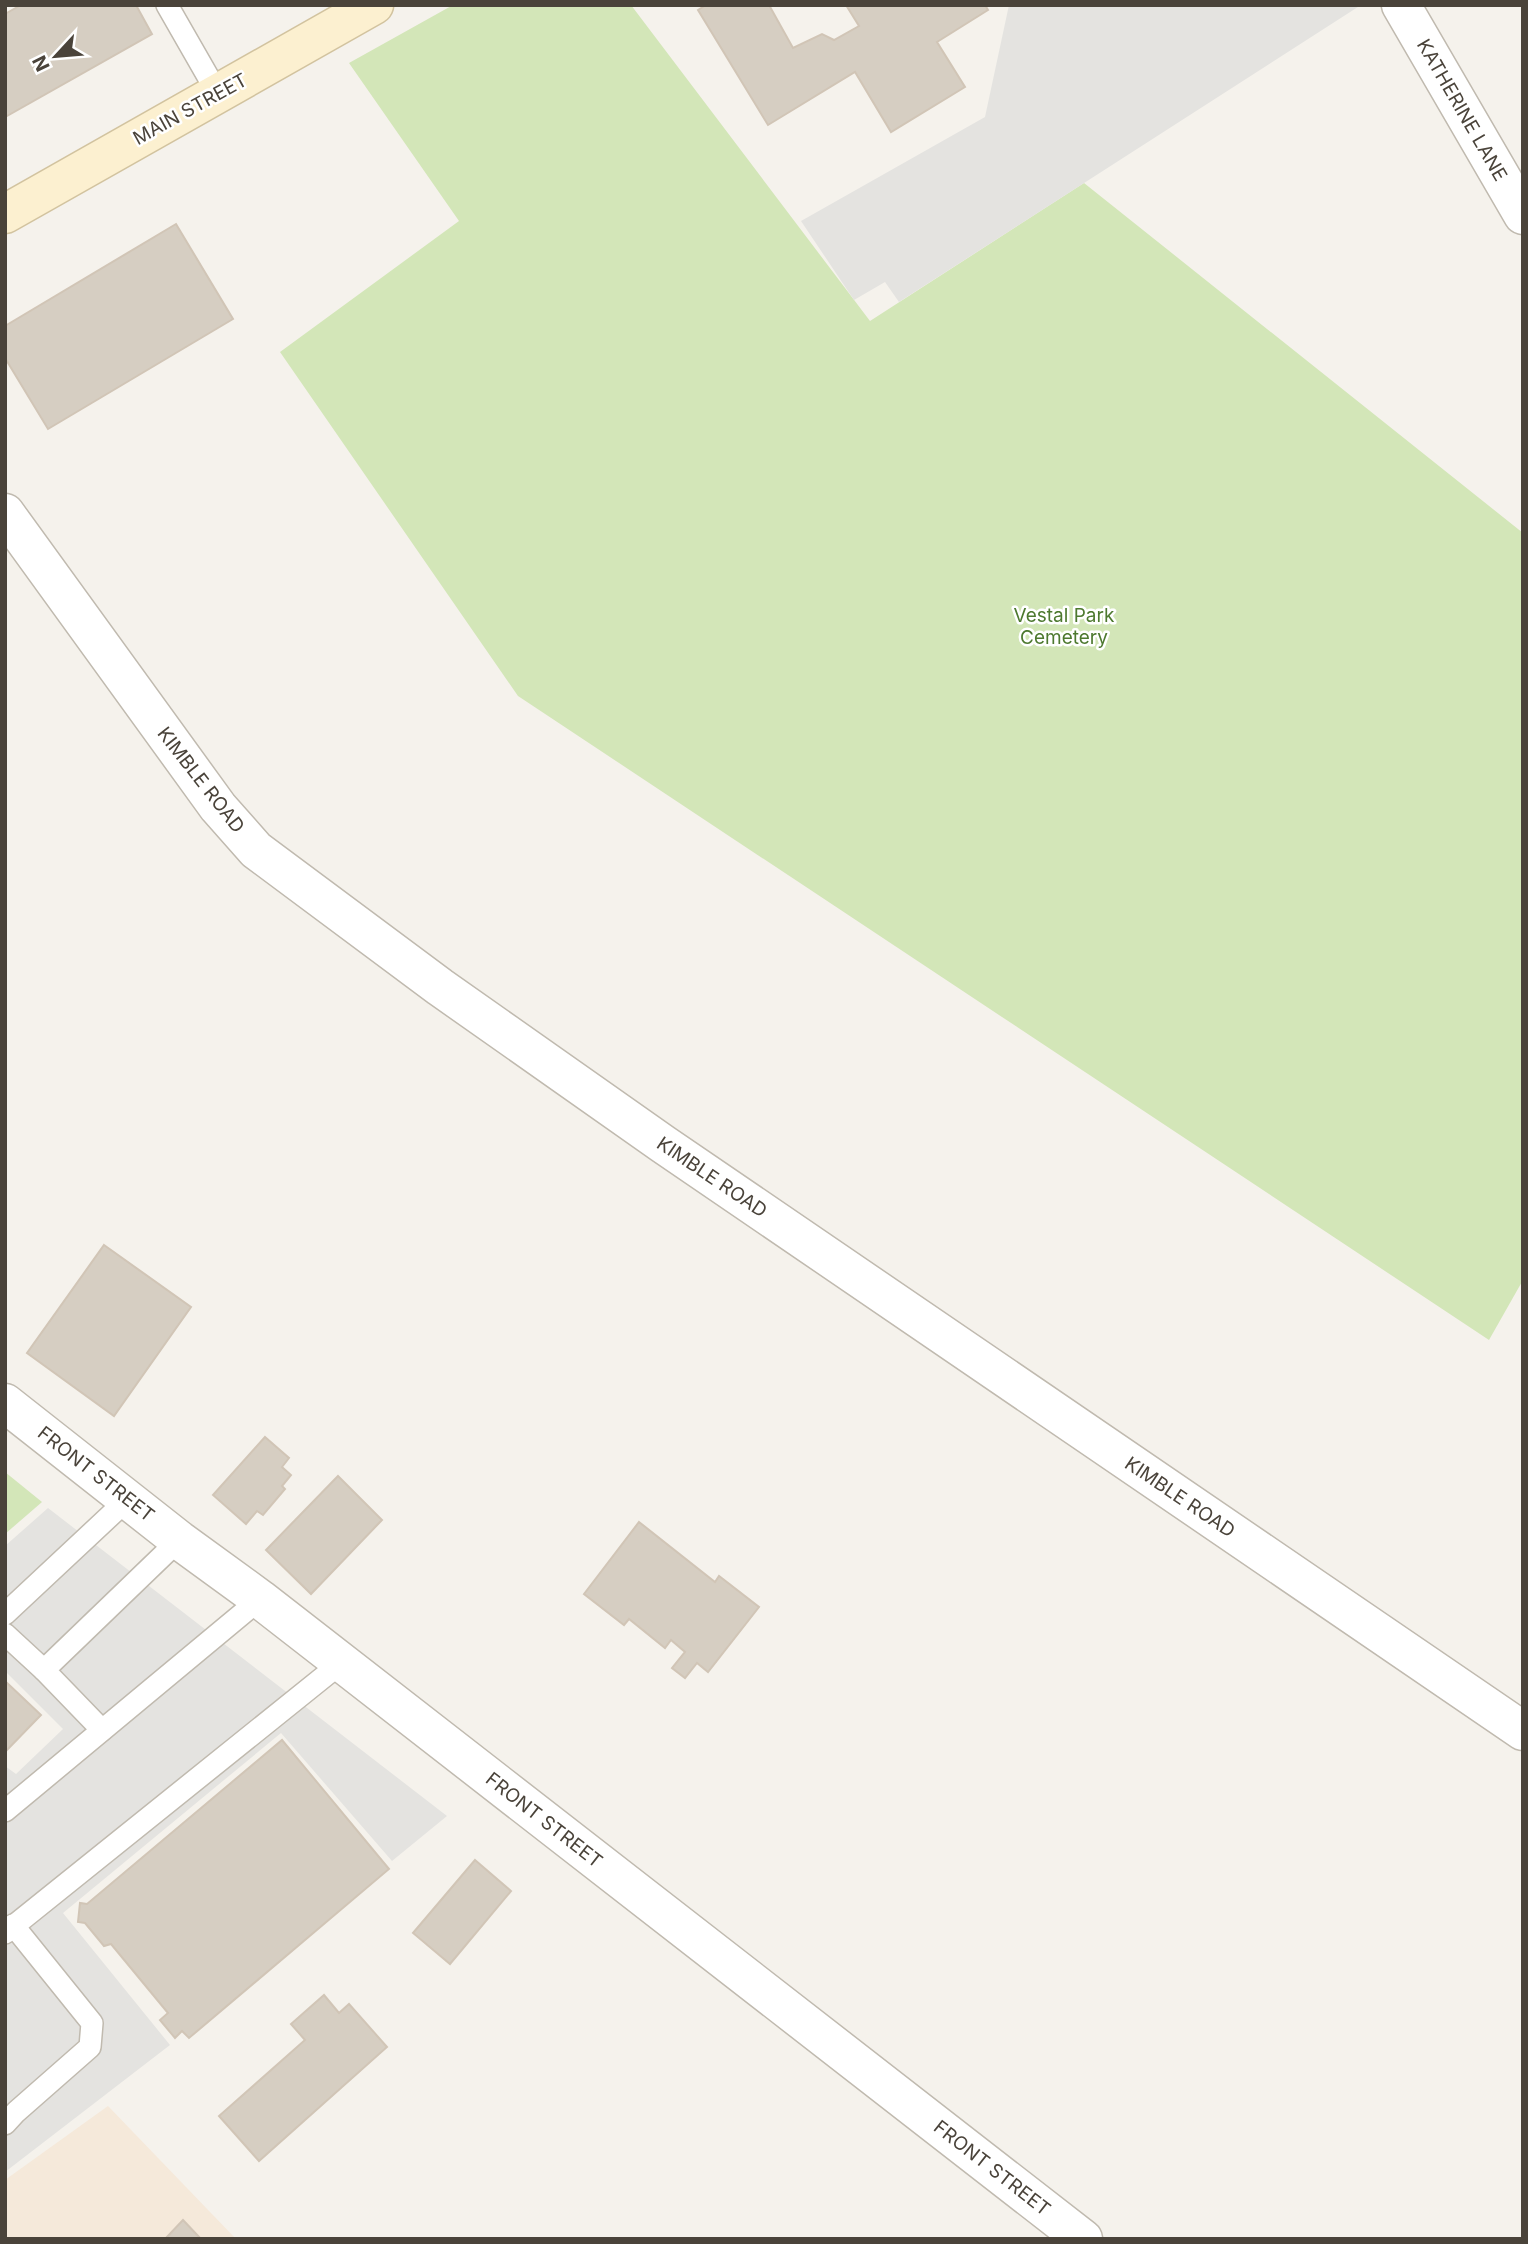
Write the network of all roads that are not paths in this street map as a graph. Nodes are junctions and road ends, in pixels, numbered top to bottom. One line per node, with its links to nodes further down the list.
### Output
1 (167, 5): 4 (lane)
2 (374, 5): 4 (street, MAIN STREET)
3 (1401, 5): 6 (street, KATHERINE LANE)
4 (218, 94): 5 (street, MAIN STREET)
5 (5, 214)
6 (1523, 215)
7 (5, 513): 16 (street, KIMBLE ROAD)
8 (5, 1403): 9 (street, FRONT STREET)
9 (128, 1499): 10 (street, FRONT STREET); 12 (lane)
10 (179, 1540): 11 (street, FRONT STREET); 15 (lane)
11 (260, 1599): 14 (street, FRONT STREET); 17 (lane)
12 (5, 1614)
13 (5, 1634): 15 (lane)
14 (341, 1663): 19 (lane); 21 (street, FRONT STREET)
15 (44, 1670): 17 (lane)
16 (1520, 1724)
17 (102, 1730): 18 (lane)
18 (5, 1811)
19 (9, 1929): 20 (lane)
20 (9, 2110)
21 (1083, 2239)

